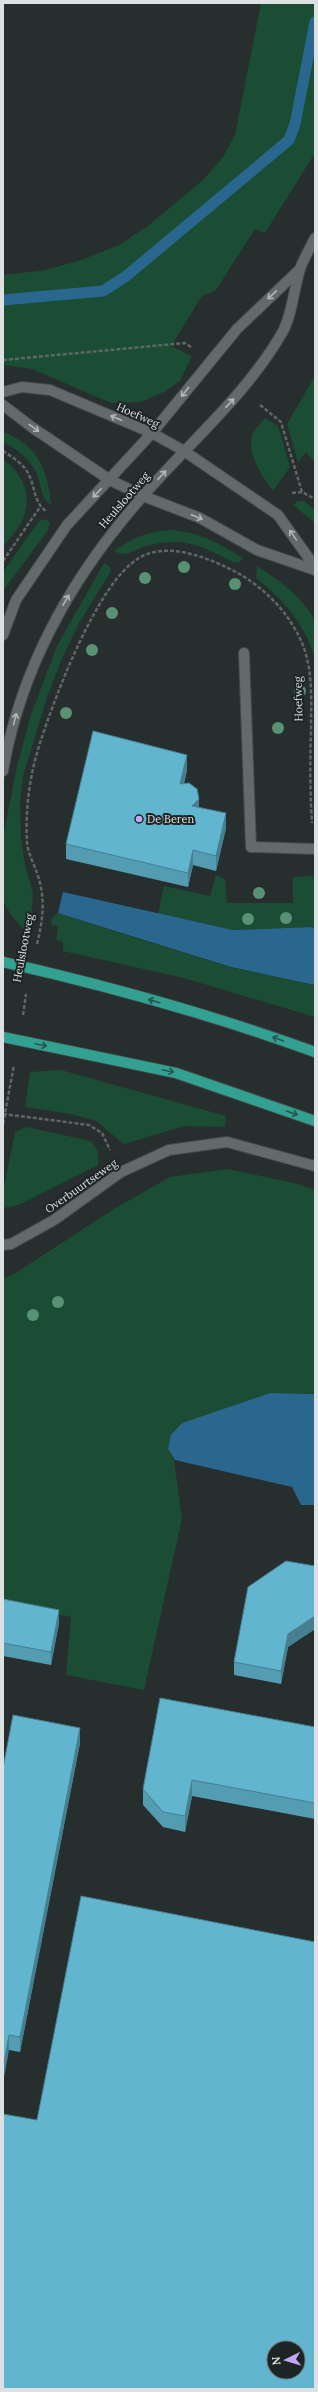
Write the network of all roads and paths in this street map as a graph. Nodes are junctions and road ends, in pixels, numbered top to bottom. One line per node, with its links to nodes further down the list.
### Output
1 (315, 238): 2 (street, Heulslootweg)
2 (300, 269): 5 (street, Heulslootweg, one-way to 5); 6 (street, Heulslootweg, one-way to 2)
3 (3, 392): 5 (street, Hoefweg, one-way to 3)
4 (3, 405): 7 (street, one-way to 7)
5 (152, 433): 6 (street, Hoefweg); 7 (street, Heulslootweg)
6 (184, 452): 8 (street, Heulslootweg, one-way to 6); 11 (street, Hoefweg, one-way to 6)
7 (110, 480): 8 (street); 14 (street, Heulslootweg, one-way to 14)
8 (143, 496): 13 (street, one-way to 13); 16 (street, Heulslootweg, one-way to 8)
9 (40, 507): 10 (path)
10 (3, 561)
11 (315, 567)
12 (126, 569): 17 (path, Hoefweg); 19 (path, Heulslootweg)
13 (315, 570)
14 (3, 635)
15 (244, 653): 17 (street)
16 (3, 771)
17 (315, 849)
18 (3, 962): 19 (main road)
19 (31, 968): 21 (path, Heulslootweg); 22 (main road, one-way to 19)
20 (3, 1037): 21 (main road)
21 (18, 1040): 23 (path, Heulslootweg); 24 (main road, one-way to 24)
22 (315, 1052)
23 (4, 1114): 25 (path, Heulslootweg); 27 (path)
24 (315, 1121)
25 (3, 1124)
26 (315, 1166): 27 (street, Overbuurtseweg)
27 (120, 1172): 28 (street, Overbuurtseweg)
28 (3, 1245)

